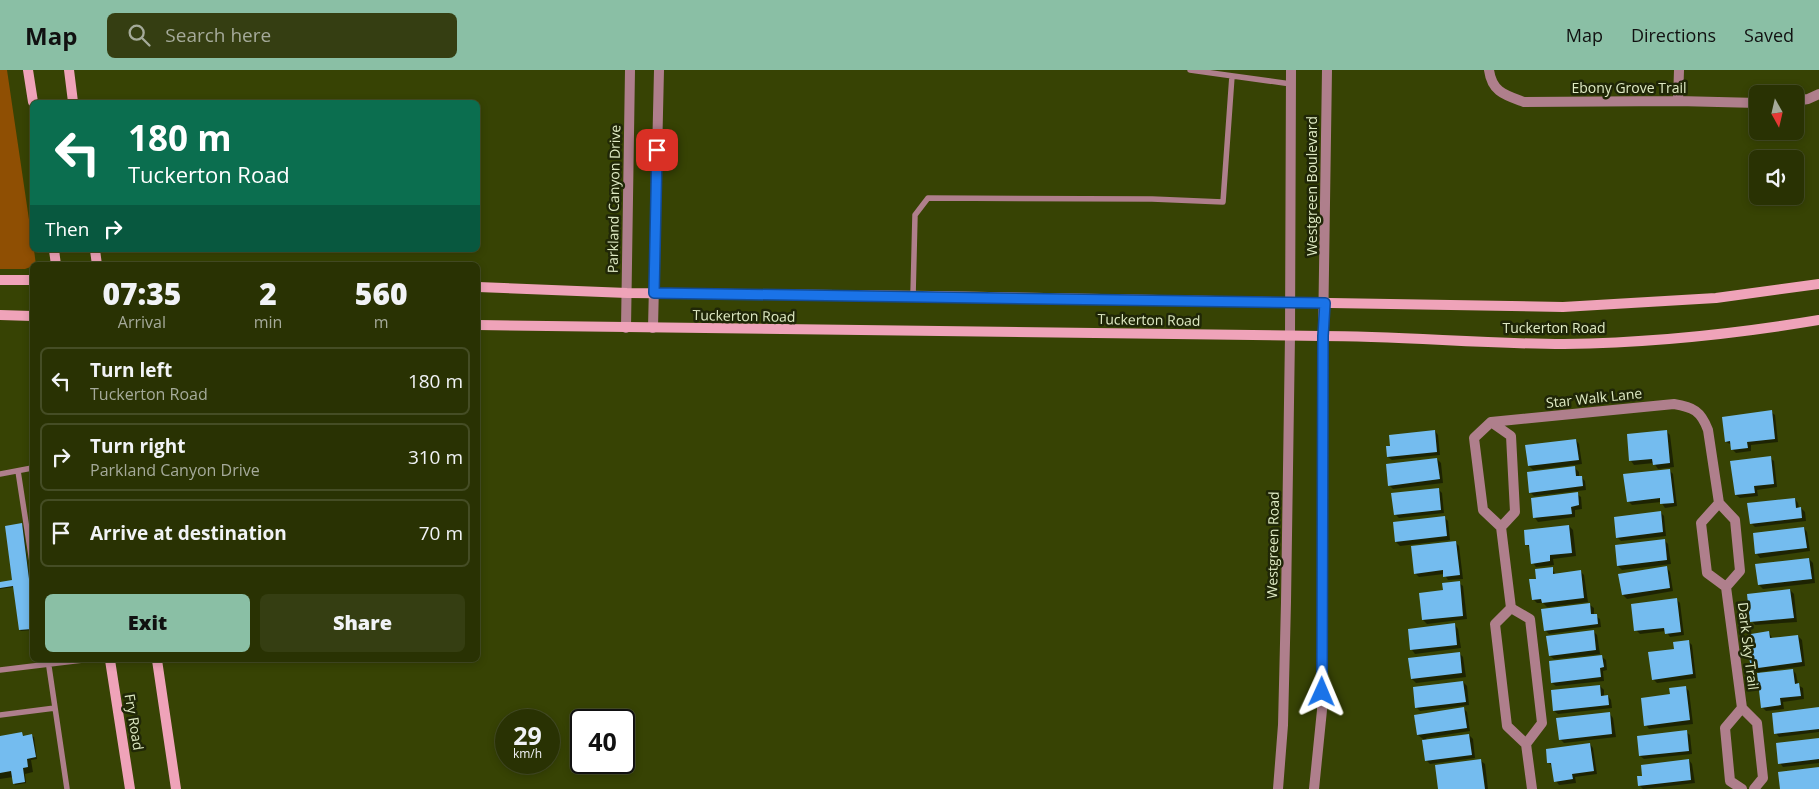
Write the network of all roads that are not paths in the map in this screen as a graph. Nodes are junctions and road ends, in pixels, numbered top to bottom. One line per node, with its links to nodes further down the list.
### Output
1 (28, 70): 13 (main road)
2 (69, 70): 14 (main road)
3 (630, 70): 22 (street, Parkland Canyon Drive)
4 (659, 70): 23 (street)
5 (1190, 70): 10 (lane)
6 (1291, 70): 11 (street, Westgreen Boulevard)
7 (1327, 70): 26 (street, Westgreen Boulevard)
8 (1488, 70): 16 (street, Ebony Grove Trail)
9 (1679, 70): 16 (street)
10 (1232, 76): 11 (lane); 24 (lane)
11 (1291, 84): 25 (street, Westgreen Boulevard)
12 (1819, 94): 15 (street)
13 (33, 100)
14 (73, 100)
15 (1804, 100)
16 (1678, 101): 17 (street, Ebony Grove Trail)
17 (1749, 103)
18 (0, 280): 19 (main road)
19 (30, 280)
20 (1819, 284): 26 (main road, Tuckerton Road)
21 (480, 287): 22 (main road, Tuckerton Road)
22 (627, 293): 23 (main road, Tuckerton Road); 31 (street, Parkland Canyon Drive)
23 (654, 293): 24 (main road, Tuckerton Road); 32 (street)
24 (913, 296): 25 (main road, Tuckerton Road)
25 (1290, 302): 26 (main road, Tuckerton Road); 33 (street, Westgreen Road)
26 (1325, 303): 34 (street)
27 (0, 315): 28 (main road)
28 (30, 316)
29 (1819, 320): 34 (main road, Tuckerton Road)
30 (480, 325): 31 (main road, Tuckerton Road)
31 (626, 328): 32 (main road, Tuckerton Road)
32 (653, 328): 33 (main road, Tuckerton Road)
33 (1290, 336): 34 (main road, Tuckerton Road); 55 (street, Westgreen Road)
34 (1323, 336): 56 (street)
35 (1491, 422): 39 (street, Star Walk Lane); 40 (street); 40 (street)
36 (30, 468): 37 (lane)
37 (18, 471): 38 (lane); 41 (lane)
38 (0, 474)
39 (1719, 503): 42 (street, Dark Sky Trail); 42 (street, Dark Sky Trail)
40 (1500, 527): 43 (street)
41 (30, 549)
42 (1726, 587): 49 (street, Dark Sky Trail)
43 (1511, 608): 51 (street); 51 (street)
44 (48, 662): 47 (lane); 48 (lane)
45 (110, 662): 53 (main road, Fry Road)
46 (156, 662): 54 (main road)
47 (0, 670)
48 (55, 708): 50 (lane); 52 (lane)
49 (1742, 708): 58 (street, Dark Sky Trail); 59 (street, Dark Sky Trail)
50 (0, 716)
51 (1526, 744): 57 (street)
52 (67, 789)
53 (130, 789)
54 (176, 789)
55 (1278, 789)
56 (1314, 789)
57 (1532, 789)
58 (1742, 789)
59 (1754, 789)

